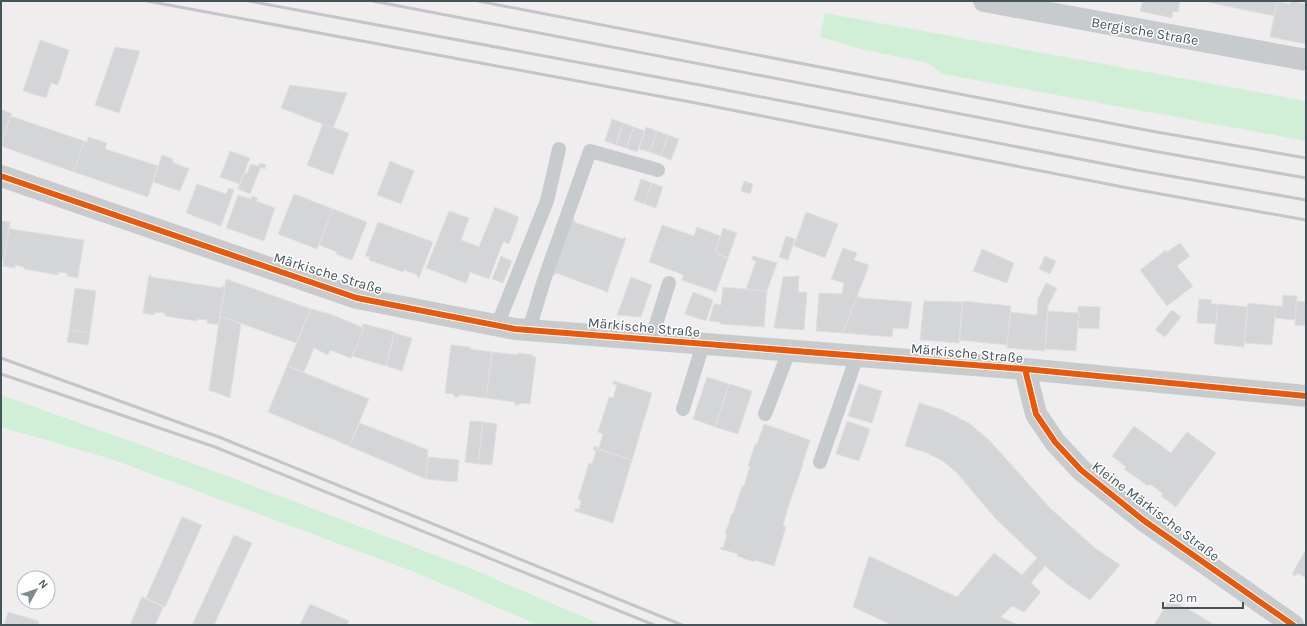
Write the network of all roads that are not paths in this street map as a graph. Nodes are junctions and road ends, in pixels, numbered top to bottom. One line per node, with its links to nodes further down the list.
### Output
1 (984, 1): 2 (street, Bergische Straße)
2 (1306, 60)
3 (559, 149): 7 (lane)
4 (658, 170): 8 (lane)
5 (1, 176): 7 (street, Märkische Straße)
6 (669, 284): 9 (lane)
7 (498, 326): 8 (street, Märkische Straße)
8 (529, 330): 9 (street, Märkische Straße)
9 (651, 340): 10 (street, Märkische Straße)
10 (703, 344): 11 (street, Märkische Straße); 15 (lane)
11 (789, 351): 12 (street, Märkische Straße); 16 (lane)
12 (857, 356): 13 (street, Märkische Straße); 17 (lane)
13 (1025, 369): 14 (street, Märkische Straße); 18 (street, Kleine Märkische Straße)
14 (1306, 396)
15 (682, 409)
16 (765, 414)
17 (820, 462)
18 (1294, 625)

